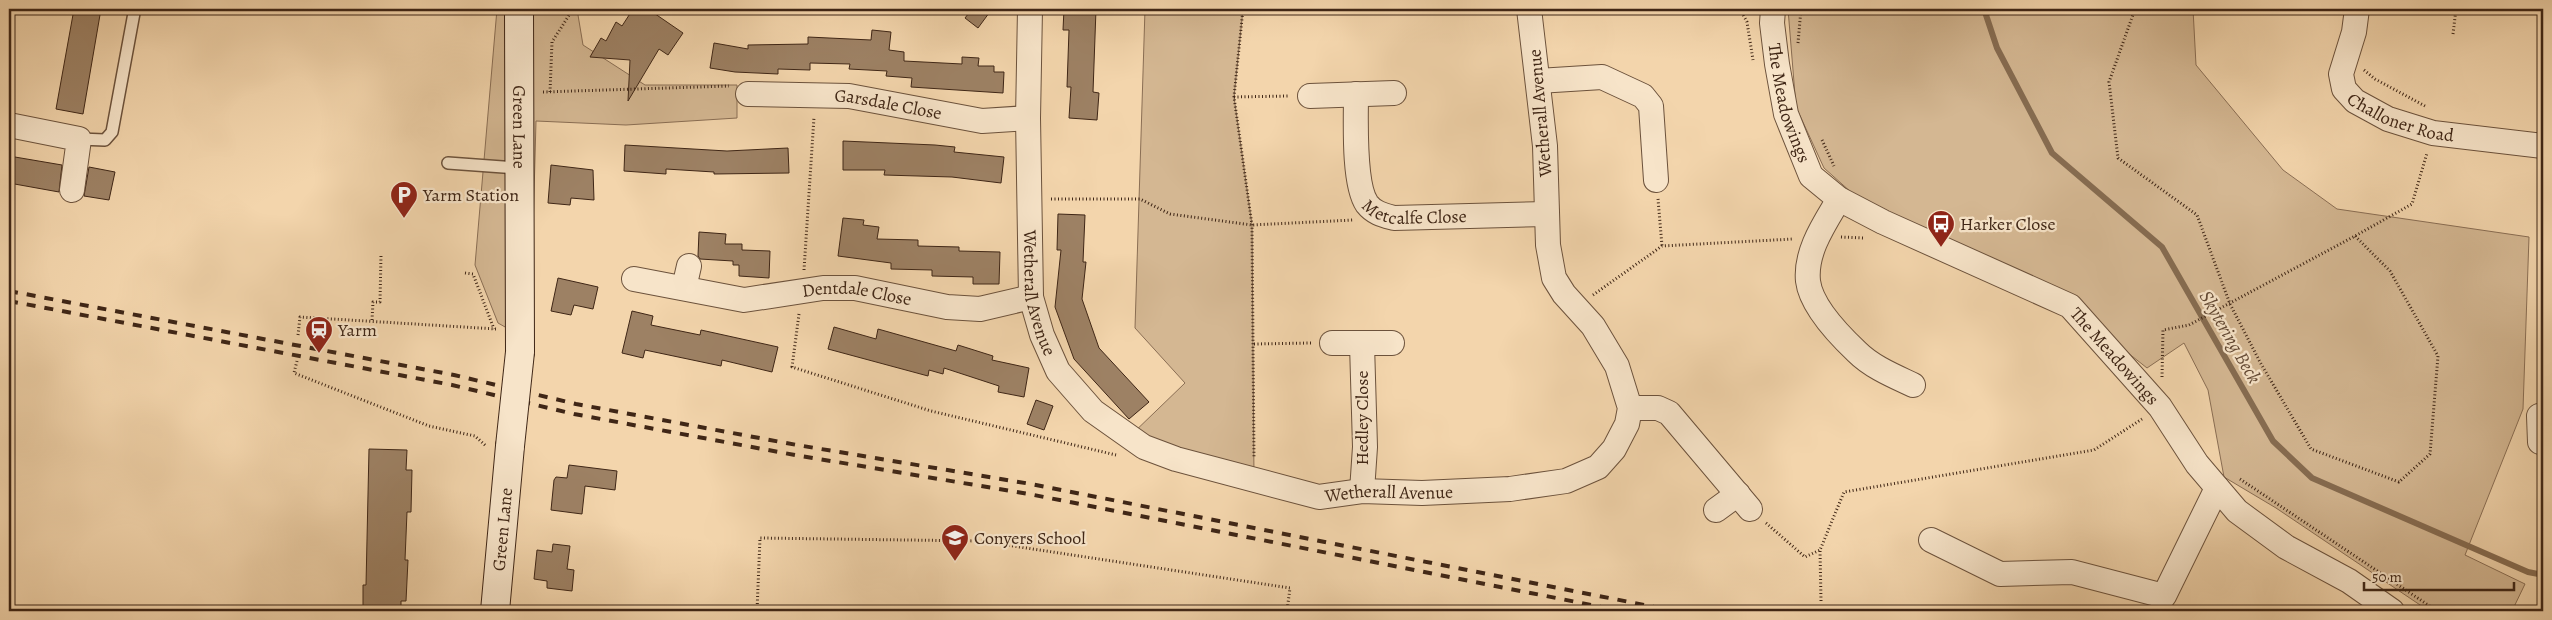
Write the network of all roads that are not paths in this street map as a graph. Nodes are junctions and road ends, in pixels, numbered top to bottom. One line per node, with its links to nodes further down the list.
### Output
1 (519, 9): 17 (main road, Green Lane)
2 (1030, 9): 12 (street, Wetherall Avenue)
3 (1530, 9): 7 (street, Wetherall Avenue)
4 (1773, 9): 20 (street, The Meadowings)
5 (2357, 9): 15 (street, Challoner Road)
6 (134, 13): 14 (lane)
7 (1538, 81): 18 (street); 21 (street, Wetherall Avenue)
8 (1394, 93): 10 (street)
9 (748, 94): 12 (street, Garsdale Close)
10 (1356, 94): 11 (street); 21 (street, Metcalfe Close)
11 (1310, 96)
12 (1028, 118): 25 (street, Wetherall Avenue)
13 (9, 125): 14 (street)
14 (79, 140): 19 (street)
15 (2543, 146)
16 (448, 163): 17 (lane)
17 (518, 168): 39 (main road, Green Lane, bridge)
18 (1656, 180)
19 (72, 190)
20 (1839, 199): 27 (street); 35 (street, The Meadowings)
21 (1547, 214): 32 (street, Wetherall Avenue)
22 (689, 266): 24 (street)
23 (634, 279): 24 (street, Dentdale Close)
24 (684, 288): 25 (street, Dentdale Close)
25 (1031, 297): 36 (street, Wetherall Avenue)
26 (1851, 314): 27 (street)
27 (1846, 340): 31 (street)
28 (1332, 343): 30 (street, Hedley Close)
29 (1392, 343): 30 (street, Hedley Close)
30 (1362, 344): 36 (street, Hedley Close)
31 (1913, 385)
32 (1630, 408): 36 (street, Wetherall Avenue); 37 (street)
33 (2543, 416): 34 (street)
34 (2540, 442)
35 (2226, 482): 38 (street); 40 (street, The Meadowings)
36 (1362, 491)
37 (1716, 510)
38 (1931, 540)
39 (495, 611)
40 (2392, 611)

